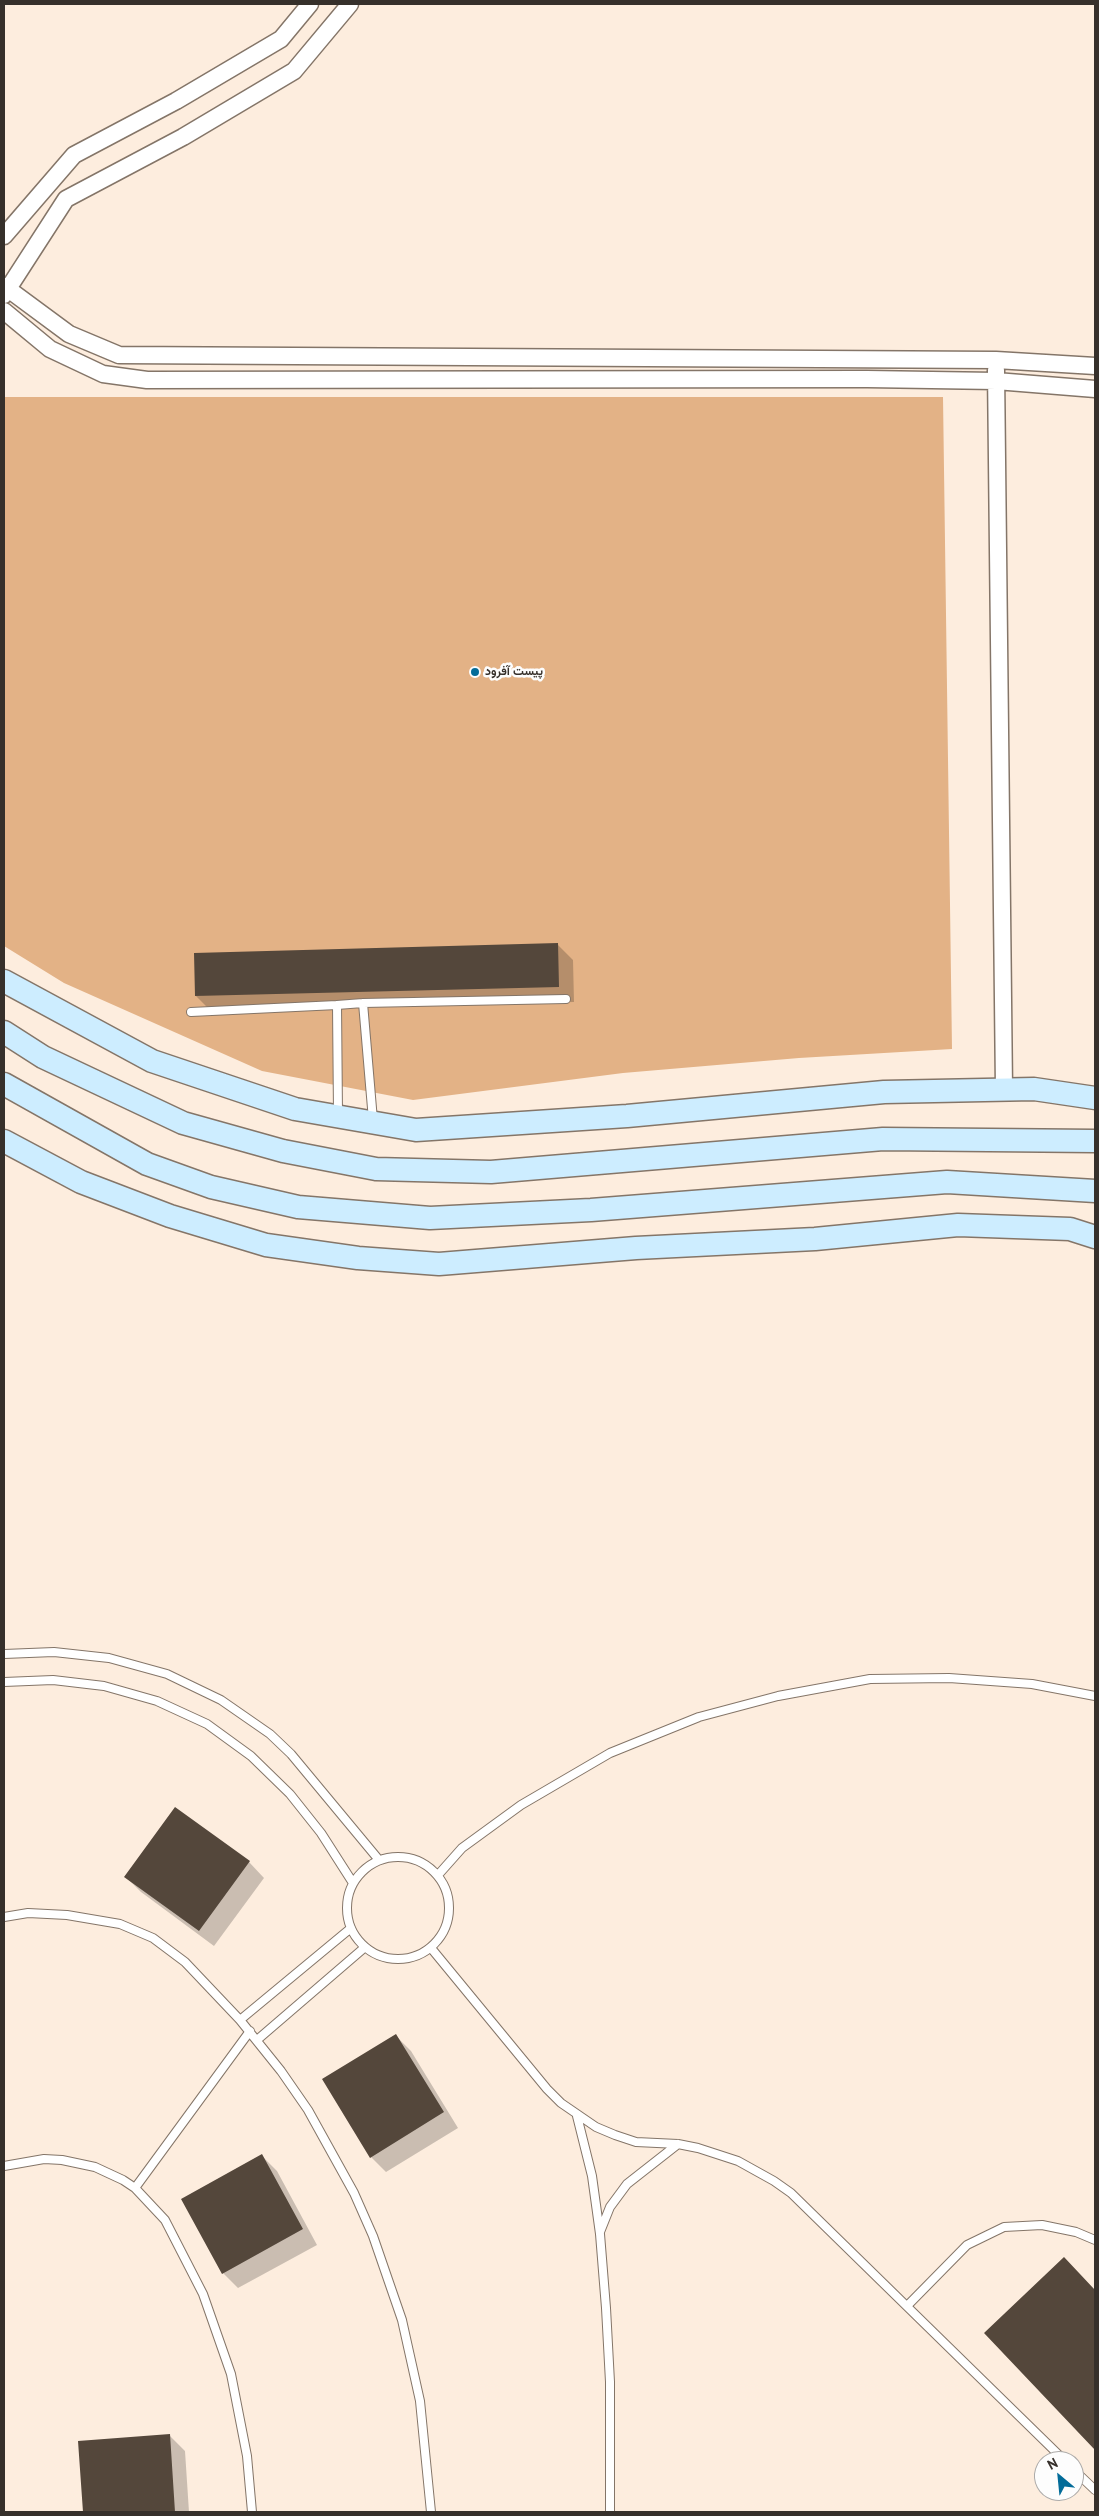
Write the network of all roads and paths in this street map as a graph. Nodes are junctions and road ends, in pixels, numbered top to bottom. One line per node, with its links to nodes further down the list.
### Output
1 (310, 4): 3 (street)
2 (350, 4): 4 (street)
3 (4, 236)
4 (5, 290): 6 (street)
5 (4, 311): 8 (street)
6 (996, 360): 7 (street); 8 (street)
7 (1095, 366)
8 (996, 381): 9 (street); 17 (street)
9 (1095, 389)
10 (4, 981): 19 (main road)
11 (566, 999): 12 (lane)
12 (363, 1003): 13 (lane); 20 (lane)
13 (337, 1005): 14 (lane); 19 (lane)
14 (191, 1012)
15 (4, 1032): 22 (main road)
16 (4, 1084): 23 (main road)
17 (1004, 1090): 18 (main road); 20 (main road)
18 (1095, 1098)
19 (338, 1116): 20 (main road)
20 (373, 1122)
21 (4, 1141): 24 (main road)
22 (1095, 1141)
23 (1095, 1191)
24 (1095, 1237)
25 (4, 1654): 28 (lane)
26 (4, 1682): 30 (lane)
27 (1095, 1696): 29 (lane)
28 (379, 1860): 29 (lane); 30 (lane)
29 (438, 1875): 34 (lane)
30 (353, 1882): 32 (lane)
31 (4, 1917): 35 (lane)
32 (351, 1928): 33 (lane); 35 (lane)
33 (364, 1948): 34 (lane); 37 (lane)
34 (431, 1948): 38 (lane)
35 (240, 2020): 36 (lane)
36 (250, 2031): 37 (lane); 41 (lane)
37 (257, 2040): 49 (lane)
38 (577, 2116): 39 (lane); 42 (lane)
39 (678, 2144): 42 (lane); 44 (lane)
40 (4, 2166): 41 (lane)
41 (135, 2188): 48 (lane)
42 (600, 2234): 50 (lane)
43 (1095, 2240): 44 (lane)
44 (907, 2306): 45 (lane)
45 (1055, 2451)
46 (1084, 2480): 47 (lane)
47 (1095, 2490)
48 (252, 2512)
49 (431, 2512)
50 (610, 2512)

